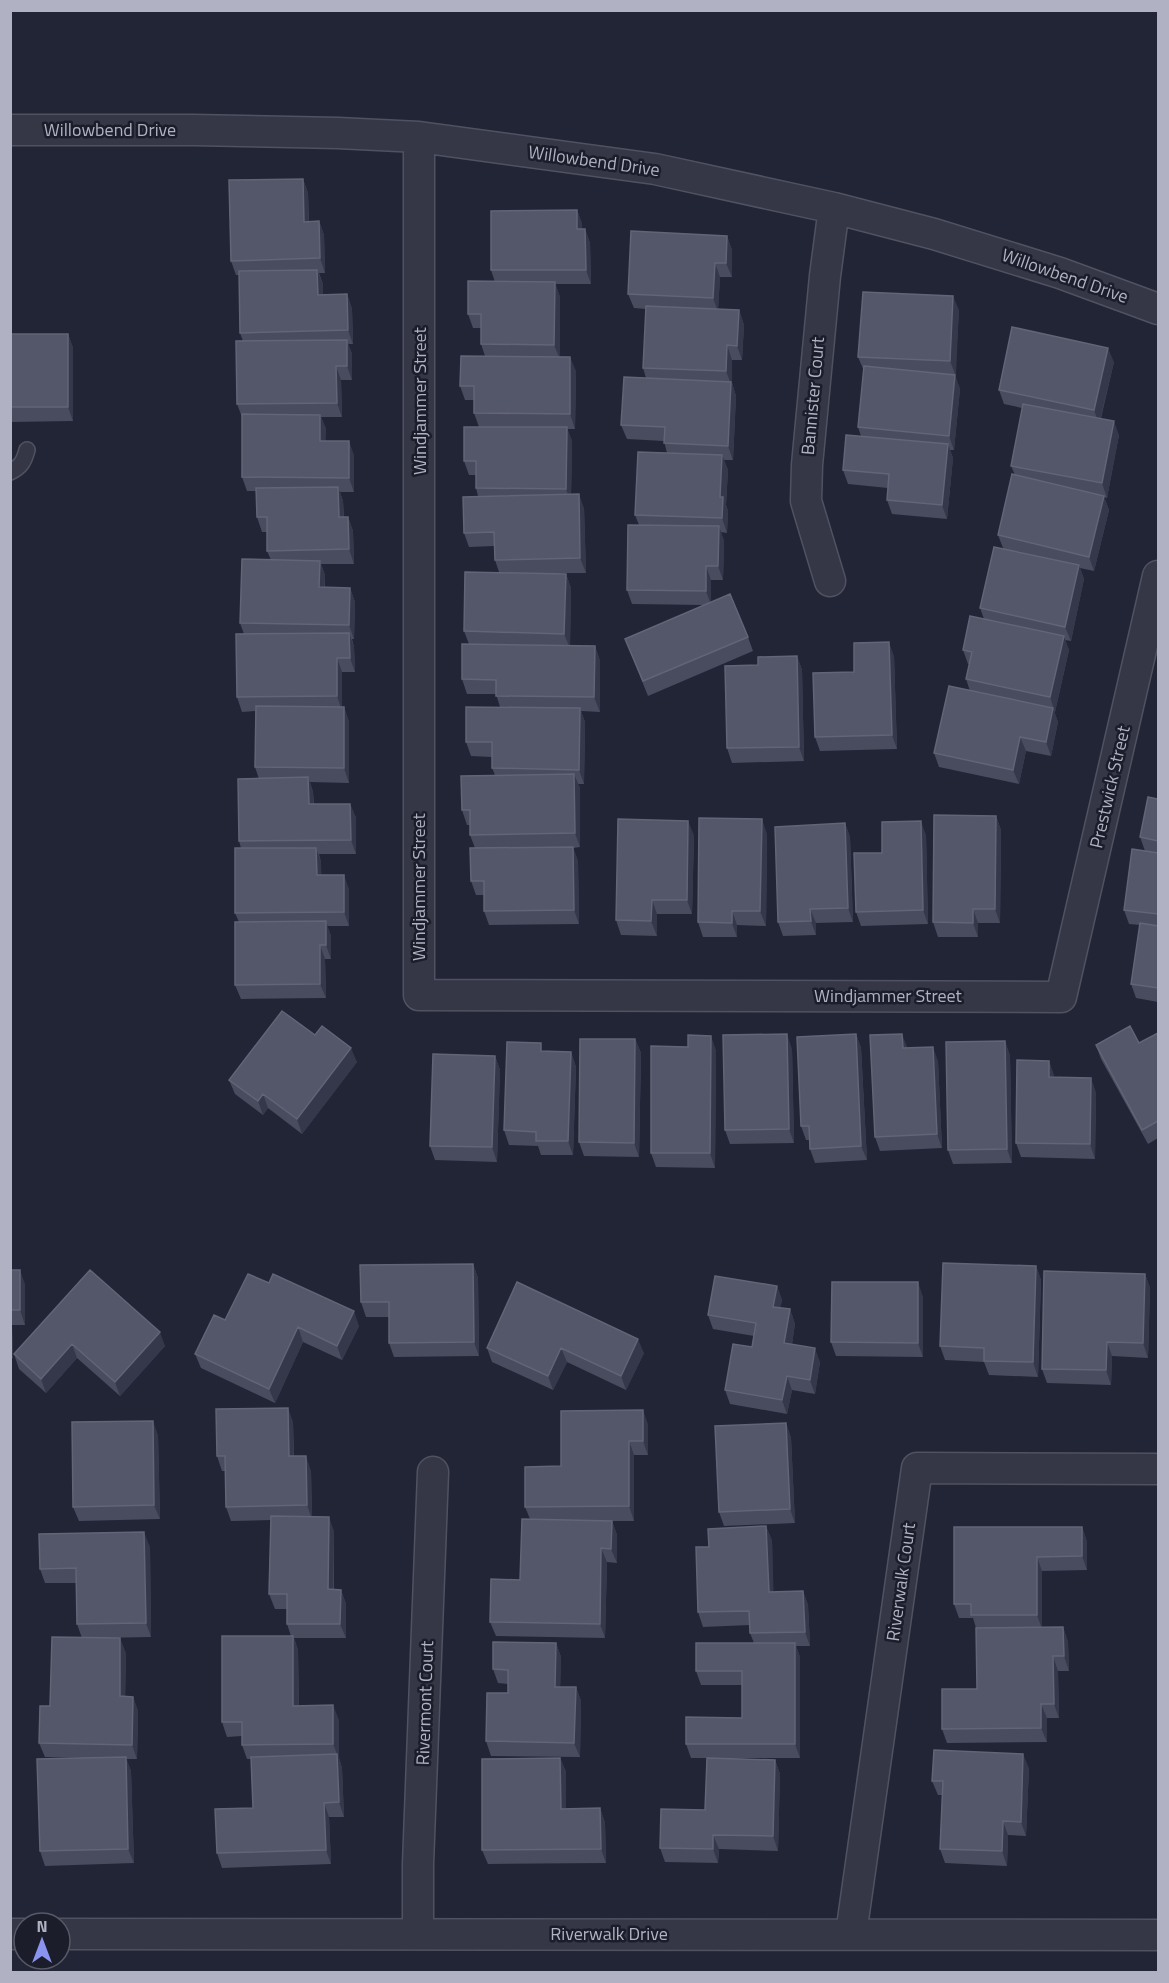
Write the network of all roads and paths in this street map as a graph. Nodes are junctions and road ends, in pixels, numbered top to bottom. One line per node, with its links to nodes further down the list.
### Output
1 (10, 130): 2 (street, Willowbend Drive)
2 (419, 137): 3 (street, Willowbend Drive); 9 (street, Windjammer Street)
3 (834, 208): 4 (street, Willowbend Drive); 8 (street, Bannister Court)
4 (1158, 309)
5 (27, 450): 6 (lane)
6 (10, 472)
7 (1158, 576): 9 (street, Prestwick Street)
8 (830, 580)
9 (1061, 997)
10 (1158, 1469): 14 (street, Riverwalk Court)
11 (433, 1472): 13 (street, Rivermont Court)
12 (72, 1934): 13 (street, Riverwalk Drive)
13 (418, 1934): 14 (street, Riverwalk Drive)
14 (851, 1934): 15 (street, Riverwalk Drive)
15 (1158, 1935)

